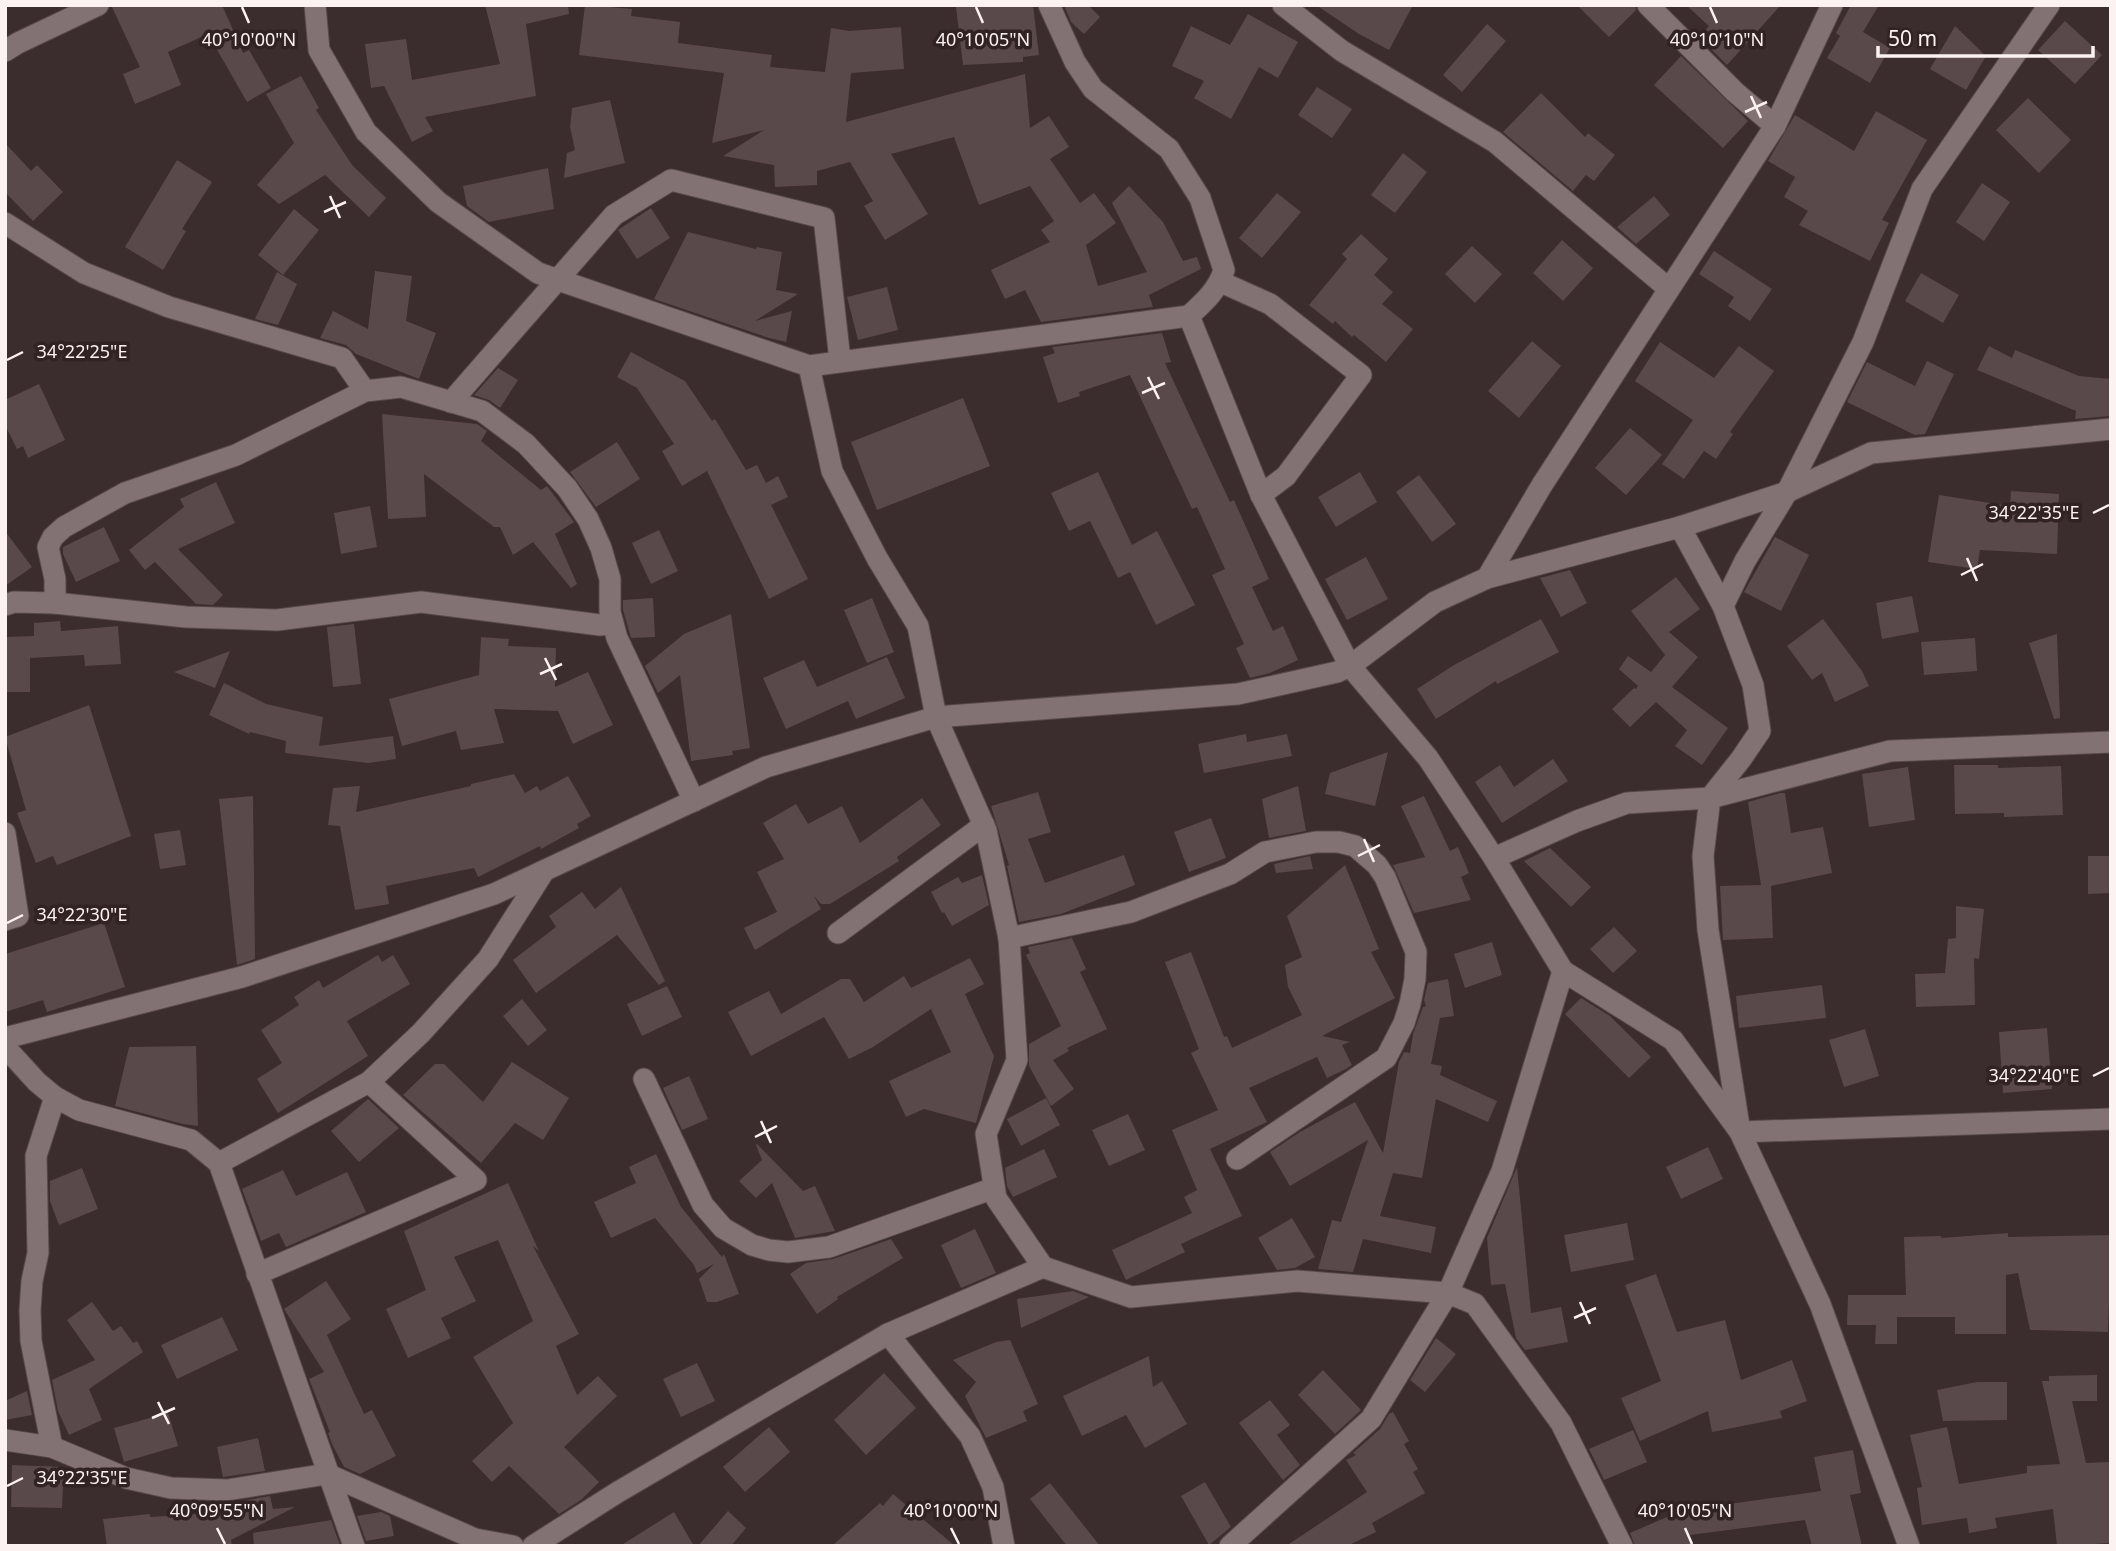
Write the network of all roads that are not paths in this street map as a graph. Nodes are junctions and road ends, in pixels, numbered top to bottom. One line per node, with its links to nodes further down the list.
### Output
1 (98, 5): 8 (street)
2 (315, 5): 11 (street)
3 (1049, 5): 12 (street)
4 (1283, 5): 13 (street)
5 (1648, 5): 9 (street)
6 (1832, 5): 9 (street)
7 (2049, 5): 20 (street)
8 (5, 51)
9 (1775, 126): 13 (street)
10 (5, 223): 17 (street)
11 (556, 280): 15 (street); 16 (street); 18 (street)
12 (1221, 282): 14 (street); 21 (street)
13 (1669, 289): 23 (street)
14 (1189, 316): 15 (street); 21 (street)
15 (841, 360): 16 (street)
16 (809, 366): 29 (street)
17 (365, 391): 18 (street); 24 (street)
18 (451, 401): 27 (street)
19 (2111, 429): 20 (street)
20 (1787, 492): 22 (street); 26 (street)
21 (1261, 495): 28 (street)
22 (1680, 527): 23 (street); 26 (street)
23 (1488, 578): 28 (street)
24 (55, 603): 25 (street); 27 (street)
25 (5, 605)
26 (1723, 606): 31 (street)
27 (612, 624): 32 (street)
28 (1350, 666): 29 (street); 35 (street)
29 (936, 717): 32 (street); 33 (street)
30 (2111, 742): 31 (street)
31 (1710, 797): 35 (street); 47 (street)
32 (694, 801): 36 (street)
33 (985, 825): 38 (street); 39 (street)
34 (5, 833): 37 (street)
35 (1494, 858): 40 (street)
36 (544, 871): 41 (street); 44 (street)
37 (5, 920)
38 (838, 933)
39 (1009, 938): 48 (street); 50 (street)
40 (1563, 971): 47 (street); 53 (street)
41 (5, 1038)
42 (5, 1047): 45 (street)
43 (644, 1079): 50 (street)
44 (369, 1082): 49 (street); 52 (street)
45 (55, 1097): 49 (street); 56 (street)
46 (2111, 1119): 47 (street)
47 (1740, 1132): 64 (street)
48 (1237, 1158)
49 (219, 1163): 52 (street)
50 (994, 1188): 51 (street)
51 (1043, 1267): 53 (street); 54 (street)
52 (257, 1274): 57 (street)
53 (1448, 1293): 62 (street); 63 (street)
54 (888, 1334): 60 (street); 61 (street)
55 (5, 1440): 56 (street)
56 (52, 1447): 57 (street)
57 (327, 1474): 58 (street); 59 (street)
58 (354, 1546)
59 (513, 1546)
60 (533, 1546)
61 (1003, 1546)
62 (1230, 1546)
63 (1622, 1546)
64 (1909, 1546)

